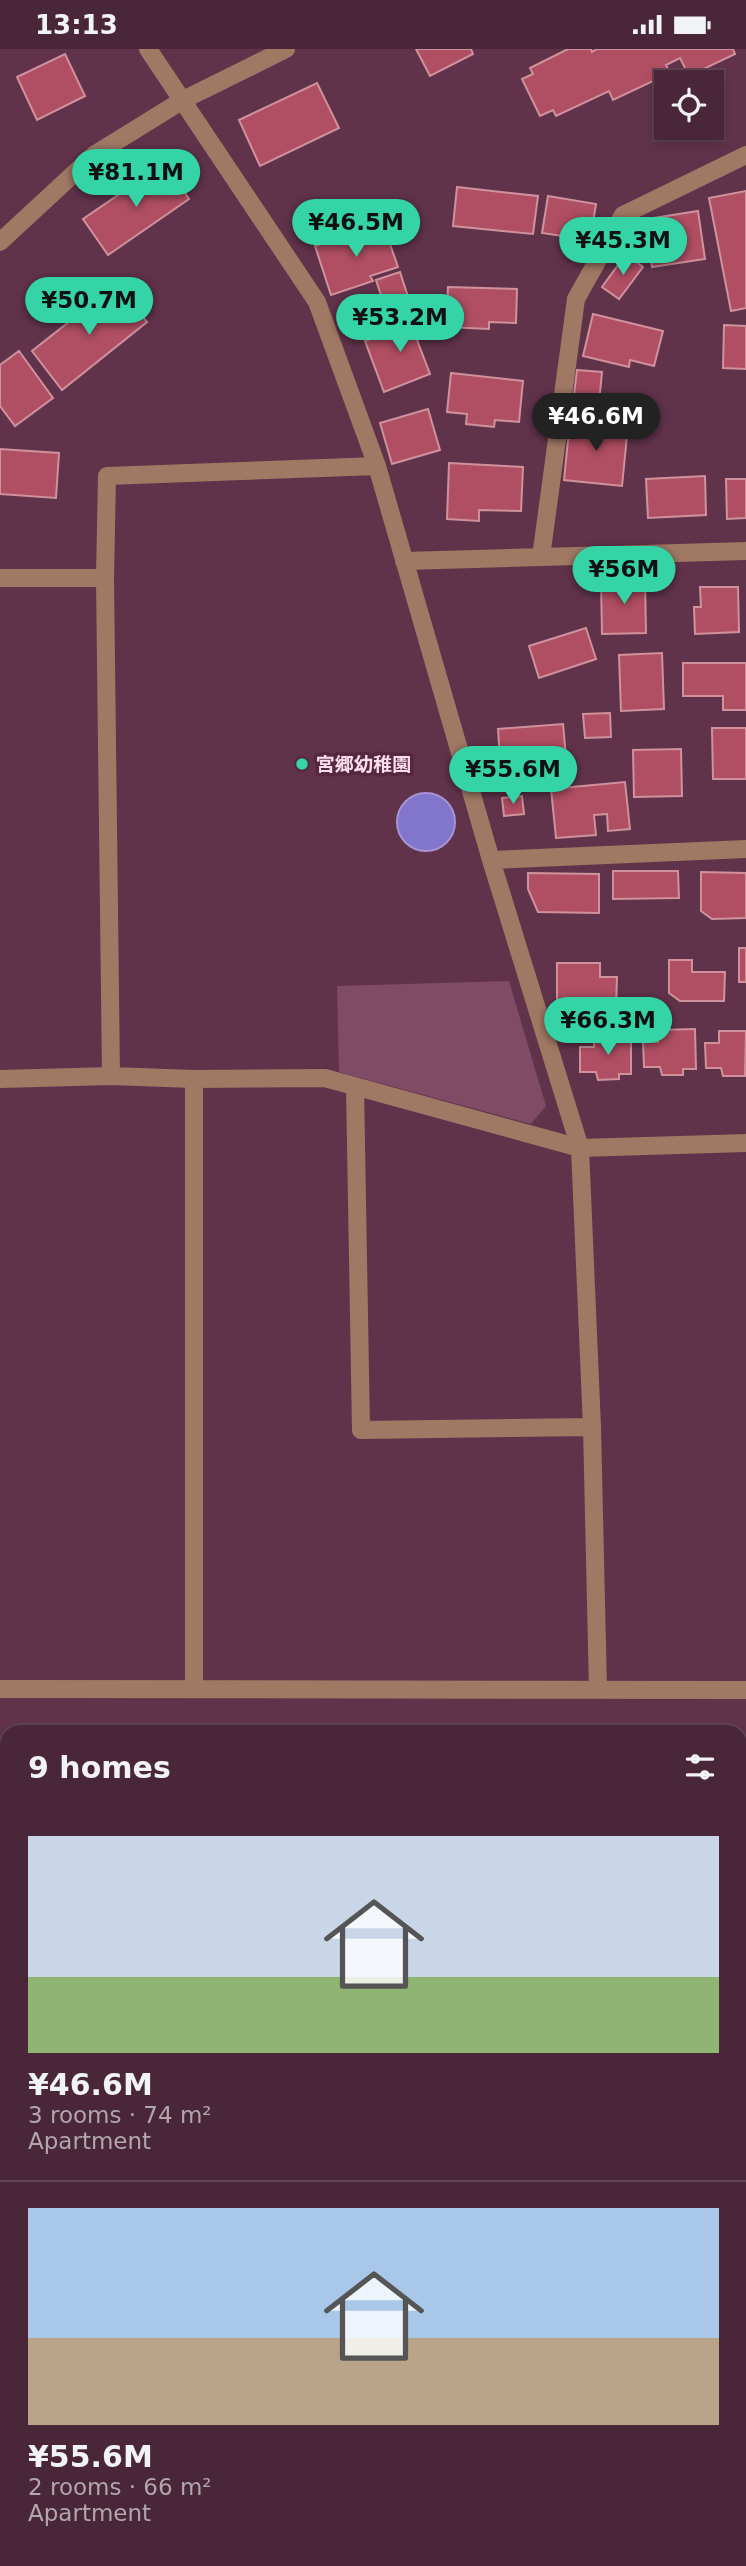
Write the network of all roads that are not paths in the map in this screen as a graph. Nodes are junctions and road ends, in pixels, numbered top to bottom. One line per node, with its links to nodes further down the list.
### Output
1 (148, 49): 3 (street)
2 (286, 49): 3 (street)
3 (183, 100): 5 (street); 6 (street)
4 (746, 156): 8 (street)
5 (0, 242)
6 (377, 466): 9 (street); 11 (street)
7 (746, 551): 8 (street)
8 (541, 557): 9 (street)
9 (404, 561): 13 (street)
10 (0, 578): 11 (street)
11 (105, 578): 14 (street)
12 (746, 849): 13 (street)
13 (491, 860): 19 (street)
14 (111, 1076): 15 (street); 16 (street)
15 (0, 1079)
16 (194, 1079): 17 (street); 21 (street)
17 (355, 1086): 19 (street); 20 (street)
18 (746, 1143): 19 (street)
19 (580, 1148): 20 (street)
20 (592, 1427): 23 (street)
21 (194, 1688): 22 (street); 23 (street)
22 (0, 1689)
23 (598, 1690): 24 (street)
24 (746, 1690)

